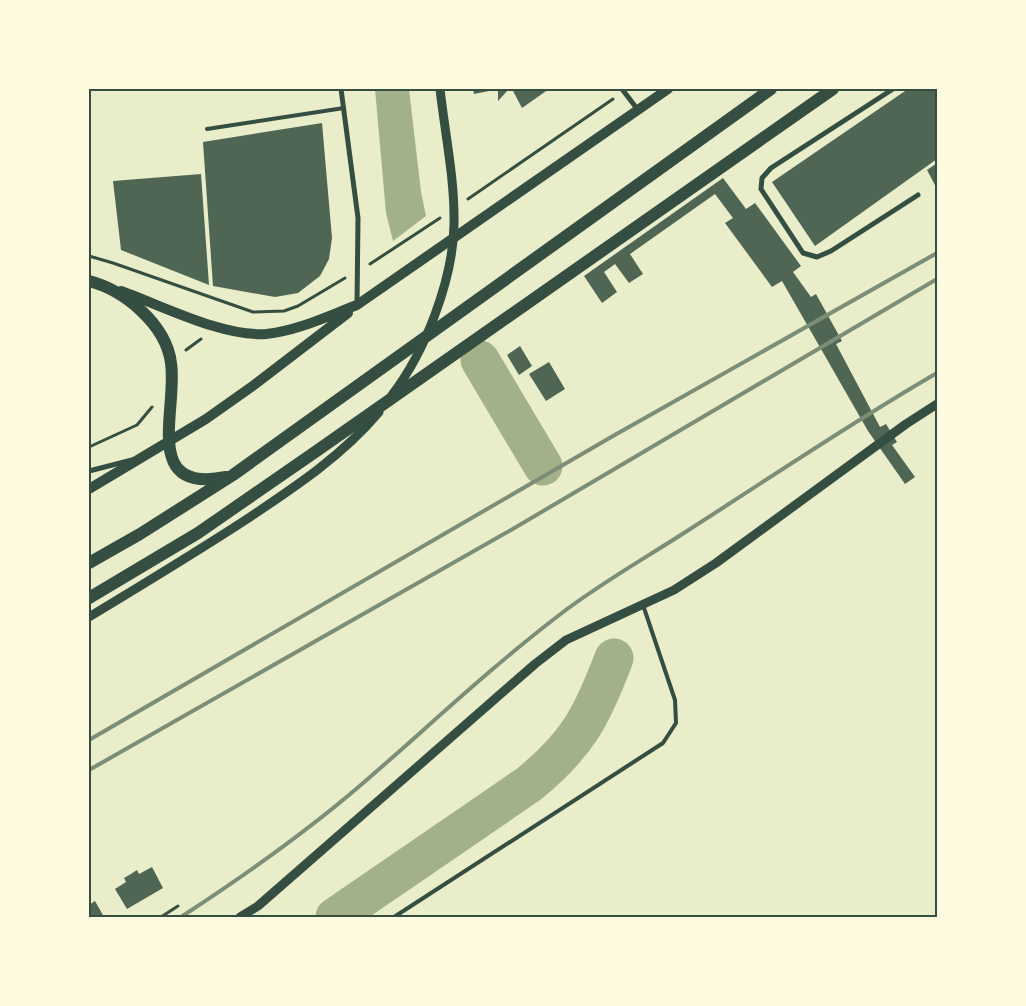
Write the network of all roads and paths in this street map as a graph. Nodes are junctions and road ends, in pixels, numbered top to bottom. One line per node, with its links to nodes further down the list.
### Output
1 (341, 89): 8 (street)
2 (440, 89): 33 (street)
3 (668, 89): 9 (main road)
4 (770, 89): 28 (main road)
5 (833, 89): 31 (main road)
6 (893, 89): 11 (street)
7 (623, 90): 9 (street); 12 (path)
8 (344, 108): 10 (lane); 15 (street)
9 (638, 110): 18 (main road)
10 (207, 129)
11 (918, 195)
12 (460, 204)
13 (443, 215): 15 (path)
14 (89, 256): 15 (path)
15 (356, 272): 18 (street)
16 (89, 281): 17 (main road)
17 (110, 287): 20 (main road); 21 (main road)
18 (357, 305): 19 (street); 20 (main road)
19 (348, 313): 24 (main road)
20 (218, 327): 21 (path)
21 (171, 360): 24 (main road)
22 (154, 403): 25 (path)
23 (937, 404): 32 (street)
24 (168, 443): 26 (main road); 28 (main road)
25 (89, 447)
26 (142, 457): 27 (street); 29 (main road)
27 (89, 471)
28 (233, 475): 30 (main road)
29 (90, 487)
30 (89, 563)
31 (89, 598)
32 (643, 605): 36 (street); 37 (lane)
33 (89, 617)
34 (178, 906): 35 (path)
35 (161, 917)
36 (240, 917)
37 (394, 917)

